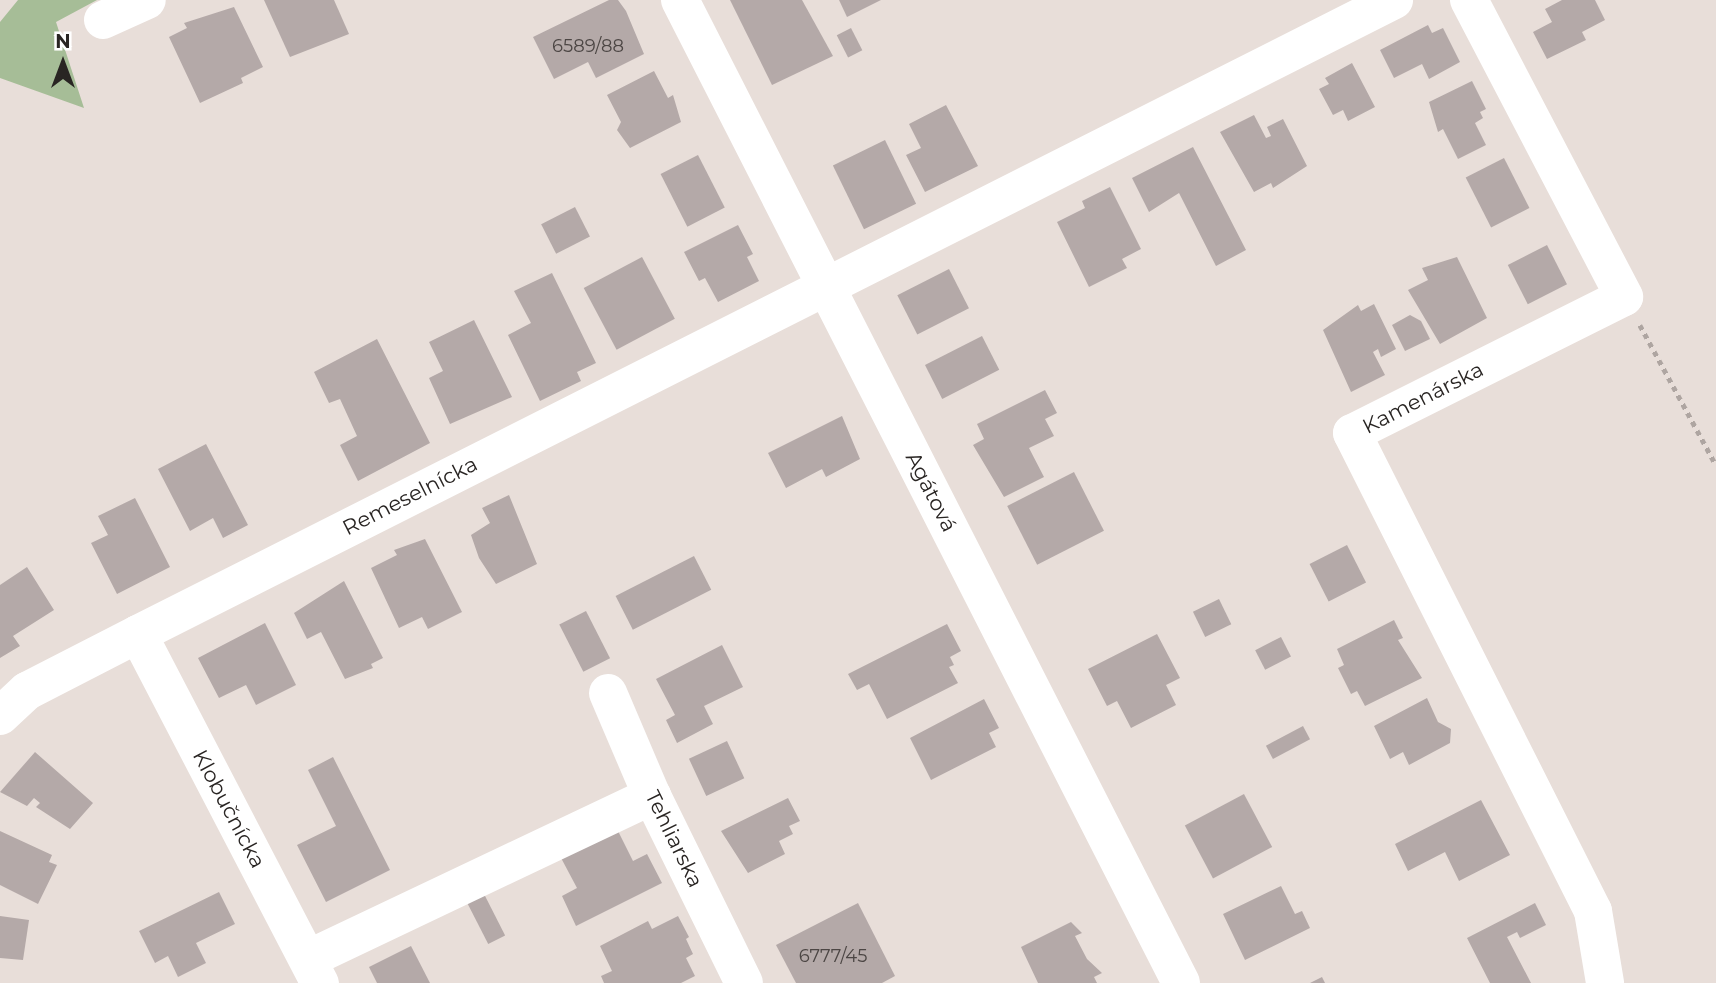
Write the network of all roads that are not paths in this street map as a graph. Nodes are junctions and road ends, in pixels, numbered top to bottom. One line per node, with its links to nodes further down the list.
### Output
1 (147, 0): 5 (street)
2 (680, 0): 6 (street, Agátová)
3 (1394, 0): 6 (street)
4 (1469, 0): 14 (street, Kamenárska)
5 (103, 20)
6 (825, 285): 7 (street, Remeselnícka); 13 (street, Agátová)
7 (138, 634): 9 (street, Remeselnícka); 11 (street, Klobučnícka)
8 (608, 693): 10 (street, Tehliarska)
9 (0, 716)
10 (652, 796): 11 (street); 12 (street, Tehliarska)
11 (314, 971)
12 (744, 983)
13 (1181, 983)
14 (1605, 983)

